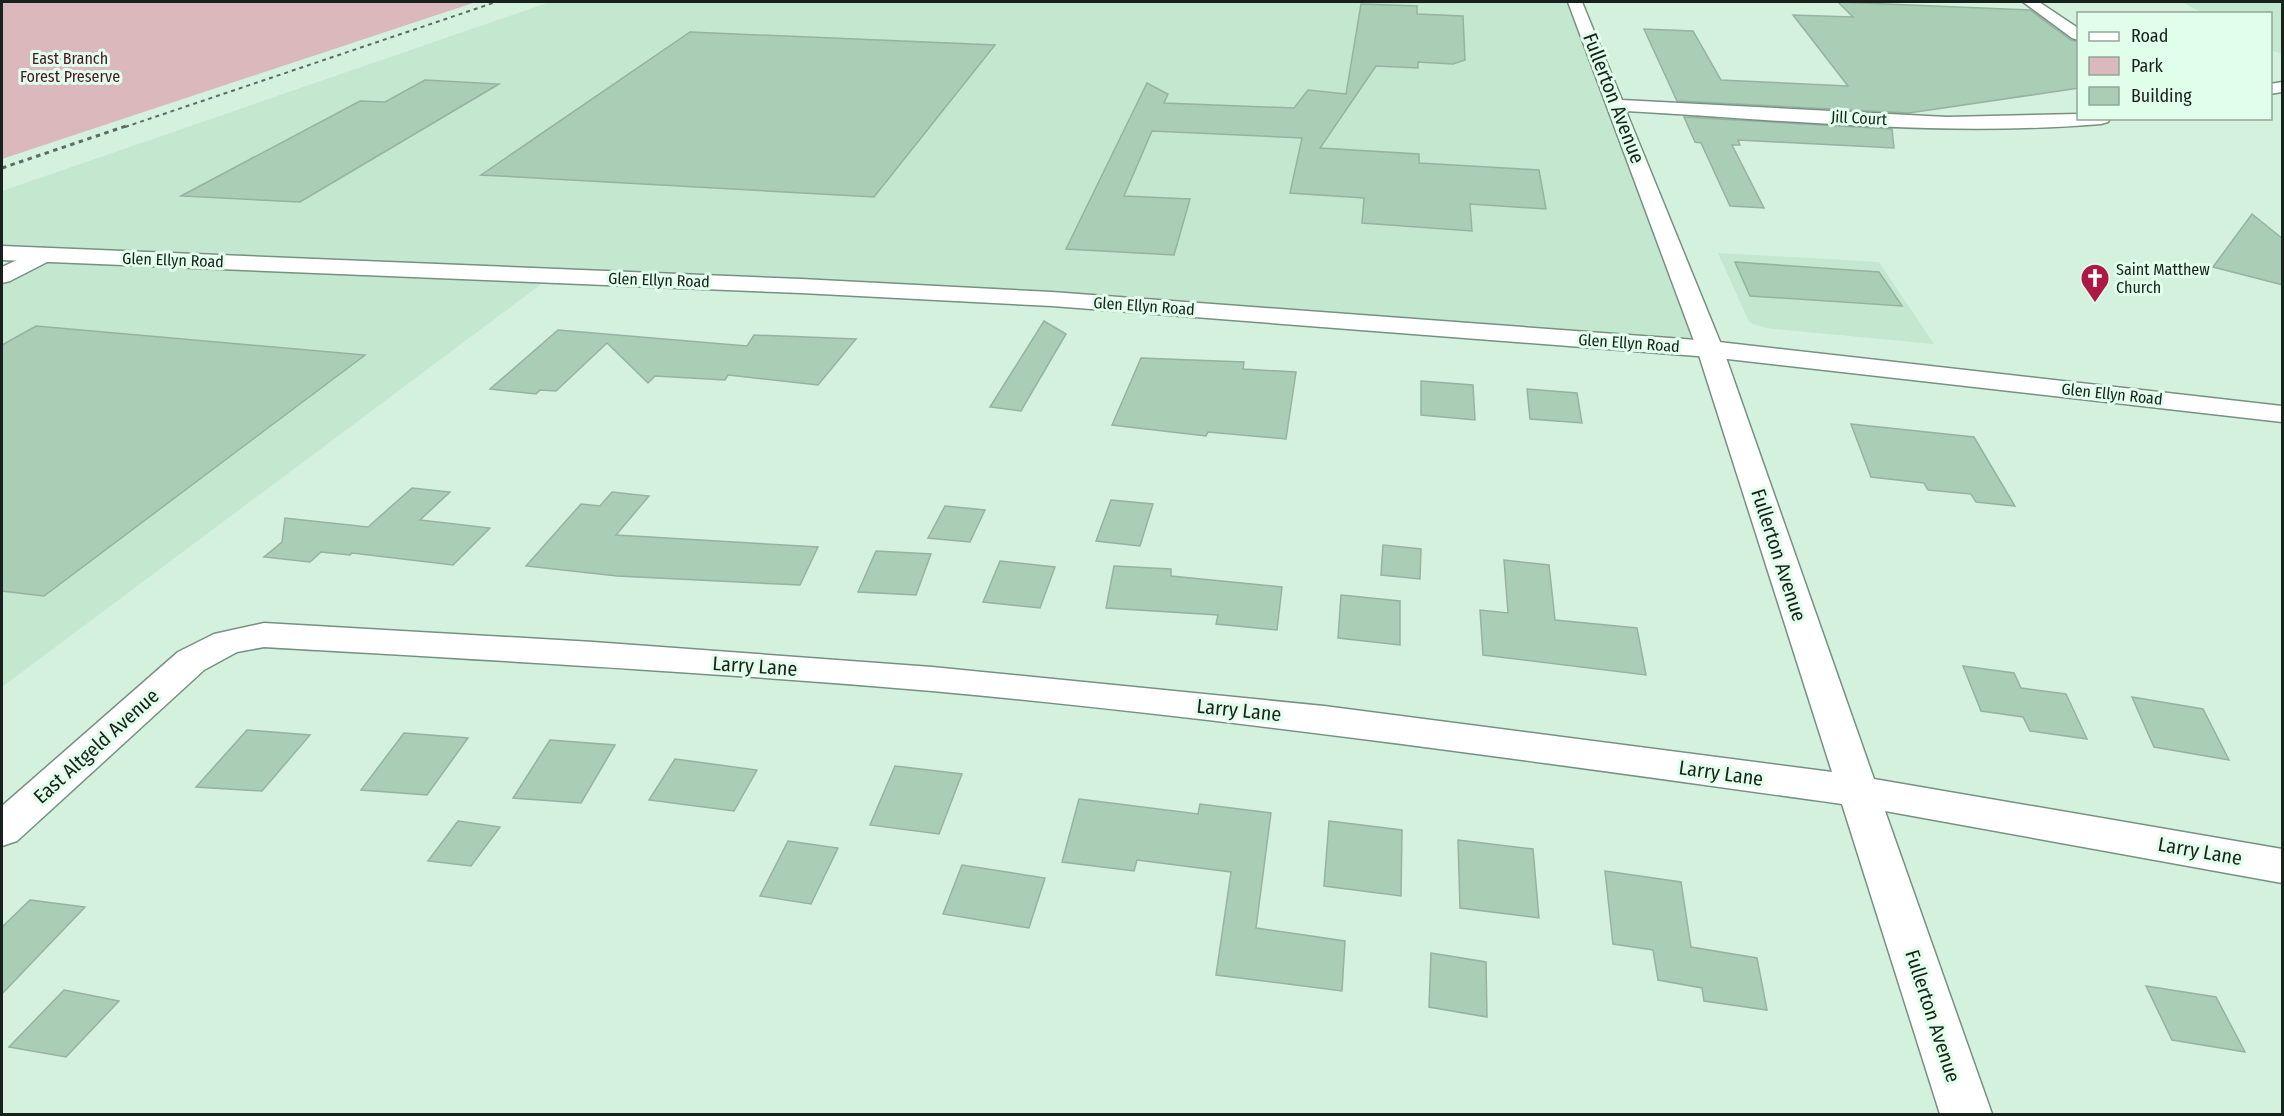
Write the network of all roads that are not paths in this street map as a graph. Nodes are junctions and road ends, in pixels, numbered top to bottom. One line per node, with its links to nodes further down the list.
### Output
1 (1575, 2): 4 (street, Fullerton Avenue)
2 (2030, 2): 3 (street)
3 (2077, 34)
4 (1617, 105): 5 (street, Jill Court); 9 (street, Fullerton Avenue)
5 (2077, 120)
6 (2, 253): 7 (street, Glen Ellyn Road)
7 (43, 255): 8 (street); 9 (street, Glen Ellyn Road)
8 (2, 276)
9 (1710, 349): 10 (street, Glen Ellyn Road); 12 (street, Fullerton Avenue)
10 (2283, 414)
11 (191, 661): 12 (street, Larry Lane); 13 (street, East Altgeld Avenue)
12 (1858, 791): 14 (street, Larry Lane); 15 (street, Fullerton Avenue)
13 (2, 830)
14 (2283, 866)
15 (1966, 1114)

